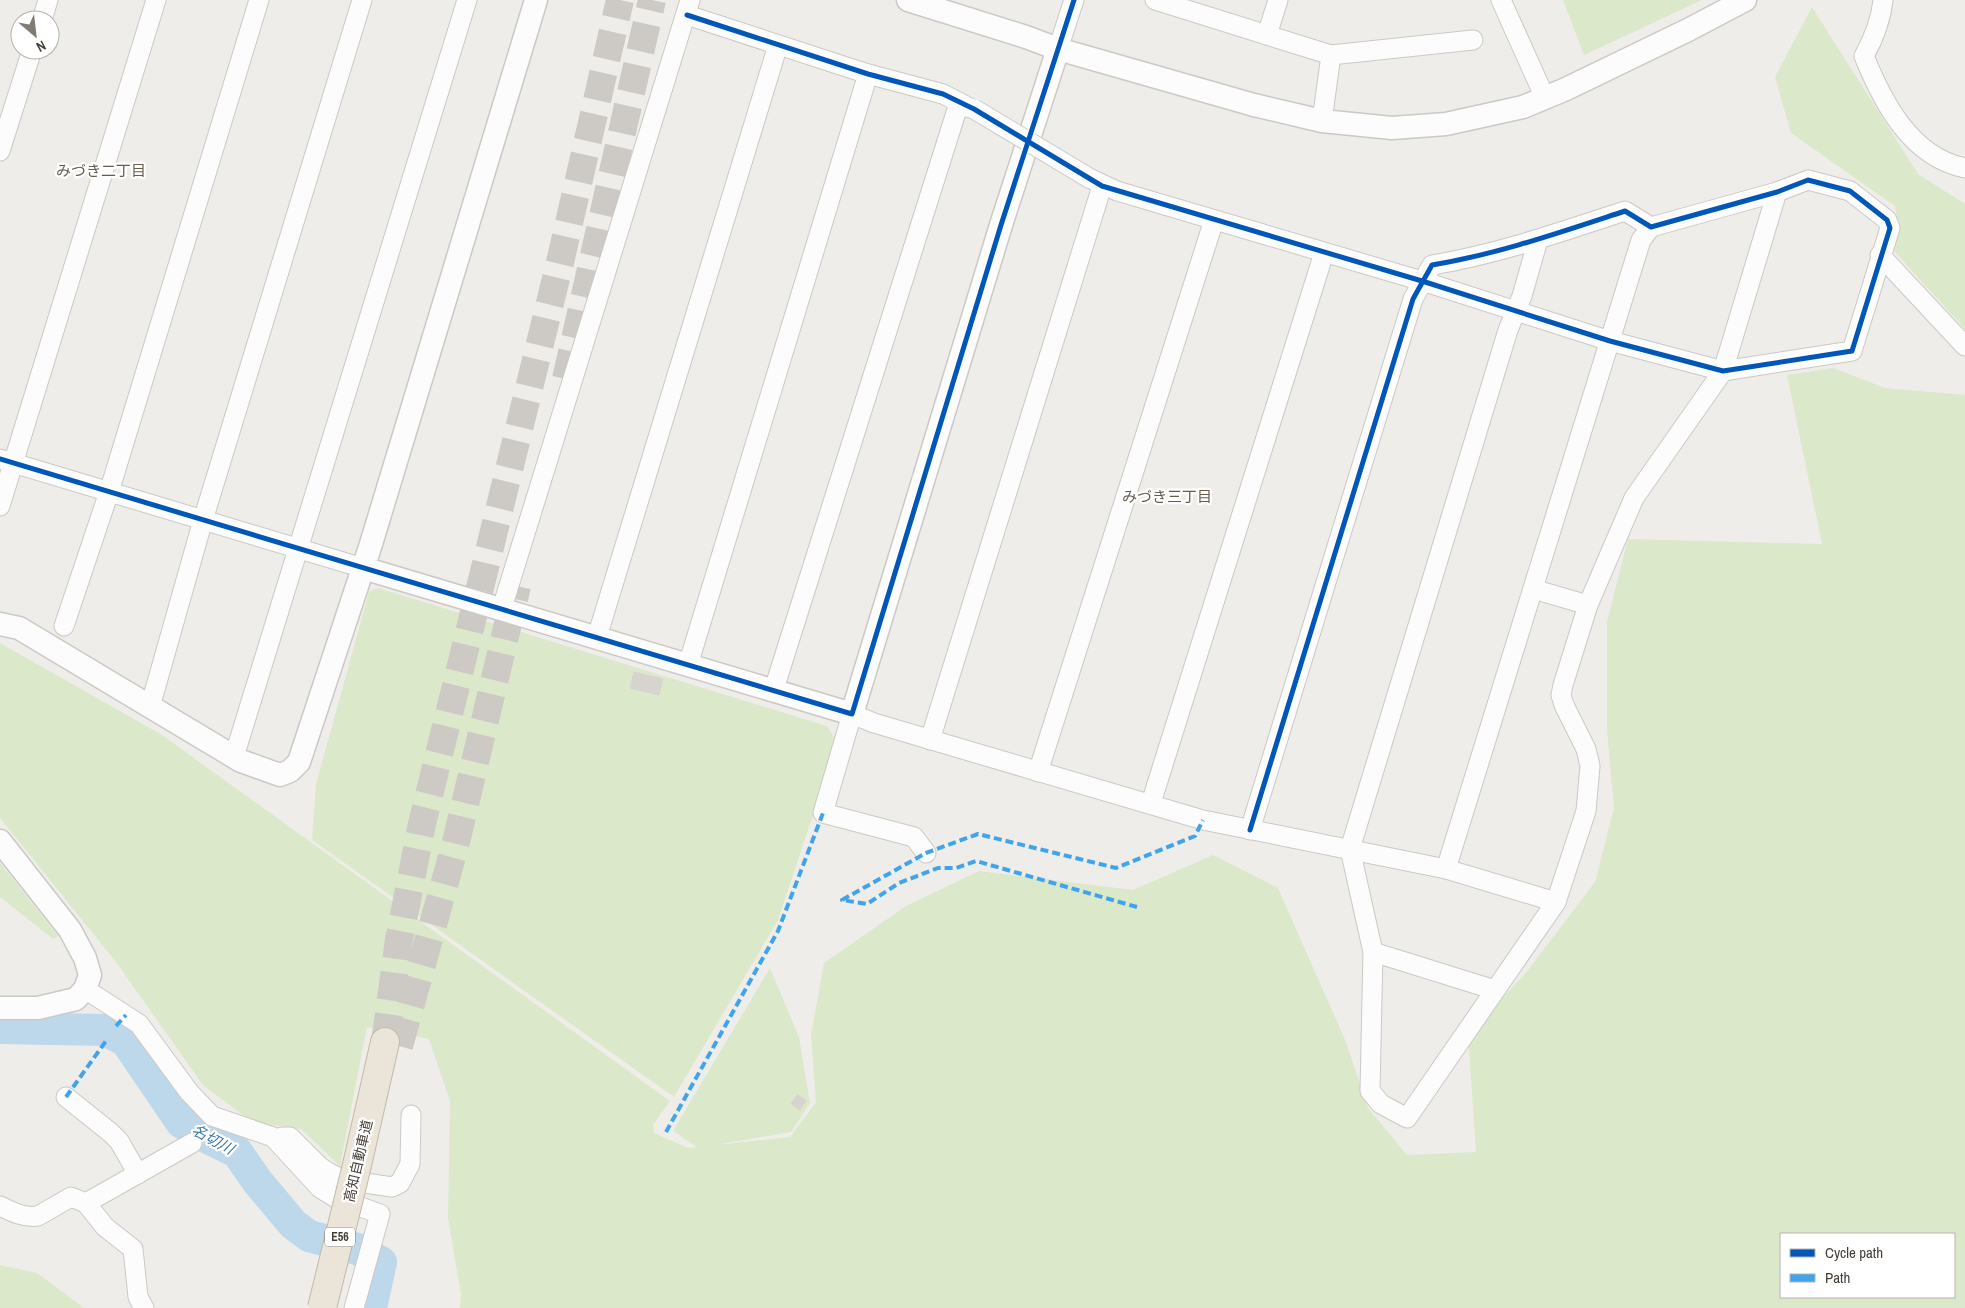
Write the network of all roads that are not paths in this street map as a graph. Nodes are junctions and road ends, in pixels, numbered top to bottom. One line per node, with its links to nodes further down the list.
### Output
1 (156, 0): 39 (street)
2 (259, 0): 40 (street)
3 (362, 0): 42 (street)
4 (467, 0): 43 (street)
5 (536, 0): 44 (street)
6 (908, 0): 17 (street)
7 (1074, 0): 17 (street)
8 (1278, 0): 14 (street)
9 (1501, 0): 21 (street)
10 (1745, 0): 21 (street)
11 (1883, 0): 26 (street)
12 (1168, 2): 14 (street)
13 (688, 7): 16 (street); 47 (street)
14 (1267, 35): 18 (street)
15 (1473, 40): 18 (street)
16 (778, 45): 20 (street); 50 (street)
17 (1058, 49): 23 (street); 54 (street)
18 (1331, 55): 23 (street)
19 (28, 60): 24 (street)
20 (868, 74): 22 (street); 51 (street)
21 (1544, 98): 23 (street)
22 (967, 106): 27 (street, bridge); 52 (street)
23 (1322, 121)
24 (4, 122): 25 (street)
25 (0, 151)
26 (1965, 168)
27 (1095, 182): 29 (street); 55 (street)
28 (1777, 192): 30 (street); 33 (street); 38 (street)
29 (1214, 220): 32 (street); 57 (street)
30 (1651, 227): 31 (street); 36 (street)
31 (1538, 240): 34 (street); 35 (street)
32 (1324, 253): 34 (street); 58 (street)
33 (1880, 255): 37 (street); 38 (street)
34 (1422, 281): 35 (street); 59 (street)
35 (1516, 312): 36 (street); 61 (street)
36 (1610, 341): 38 (street); 45 (street)
37 (1965, 346)
38 (1723, 371): 46 (street)
39 (7, 461): 40 (street); 41 (street)
40 (108, 492): 42 (street); 49 (street)
41 (0, 506)
42 (204, 520): 43 (street); 53 (street)
43 (299, 548): 44 (street); 56 (street)
44 (363, 568): 47 (street); 56 (street)
45 (1533, 589): 46 (street); 63 (street)
46 (1588, 605): 64 (street)
47 (502, 608): 50 (street)
48 (0, 624): 53 (street)
49 (64, 626)
50 (597, 637): 51 (street)
51 (688, 665): 52 (street)
52 (774, 690): 54 (street)
53 (150, 707): 56 (street)
54 (852, 714): 55 (street); 62 (street)
55 (930, 740): 57 (street)
56 (234, 757)
57 (1038, 772): 58 (street)
58 (1151, 803): 59 (street)
59 (1250, 830): 61 (street)
60 (0, 841): 66 (street)
61 (1350, 849): 63 (street); 65 (street)
62 (926, 853)
63 (1446, 869): 64 (street)
64 (1556, 902): 67 (street)
65 (1373, 952): 67 (street); 67 (street)
66 (85, 989): 68 (street); 72 (street)
67 (1495, 990)
68 (0, 1008)
69 (392, 1044): 74 (highway, 高知自動車道 / E56)
70 (66, 1097): 75 (street)
71 (412, 1115): 72 (street)
72 (273, 1137): 81 (street)
73 (192, 1143): 75 (street)
74 (364, 1167): 79 (highway, 高知自動車道 / E56, bridge); 80 (highway, 高知自動車道 / E56)
75 (138, 1174): 76 (street)
76 (86, 1203): 77 (street); 78 (street)
77 (0, 1206)
78 (144, 1308)
79 (322, 1308)
80 (334, 1308)
81 (354, 1308)

